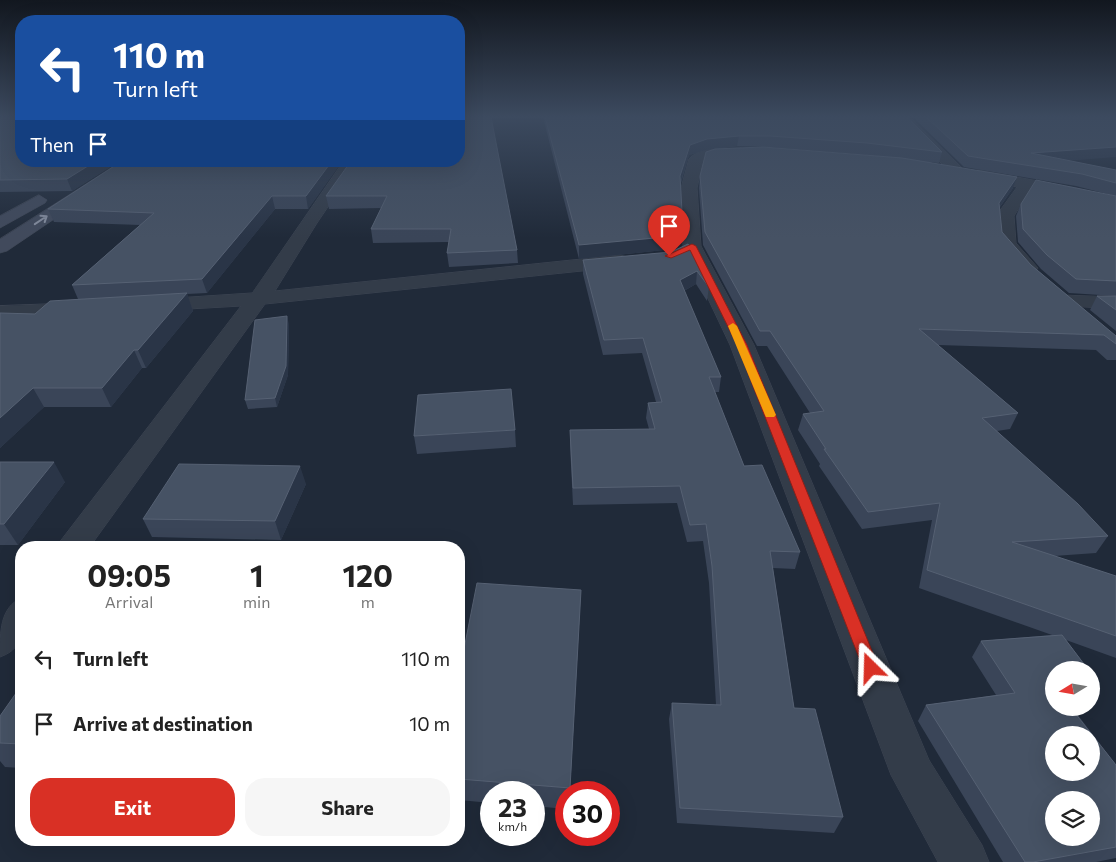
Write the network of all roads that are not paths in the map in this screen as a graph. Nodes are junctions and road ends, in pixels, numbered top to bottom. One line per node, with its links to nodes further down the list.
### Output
1 (701, 157): 23 (street)
2 (943, 157): 6 (street)
3 (124, 167): 11 (main road, one-way to 3)
4 (348, 167): 14 (street)
5 (928, 167): 6 (street)
6 (957, 171): 7 (street)
7 (1025, 186): 9 (street); 13 (street)
8 (55, 190): 10 (main road)
9 (1116, 203)
10 (0, 223)
11 (0, 247)
12 (643, 259): 14 (street)
13 (1050, 290): 15 (street); 19 (street)
14 (257, 299): 16 (street); 20 (street)
15 (1116, 302)
16 (138, 306)
17 (99, 308): 18 (street)
18 (0, 313)
19 (1085, 320)
20 (76, 541)
21 (15, 621): 22 (street)
22 (0, 642)
23 (965, 862)

